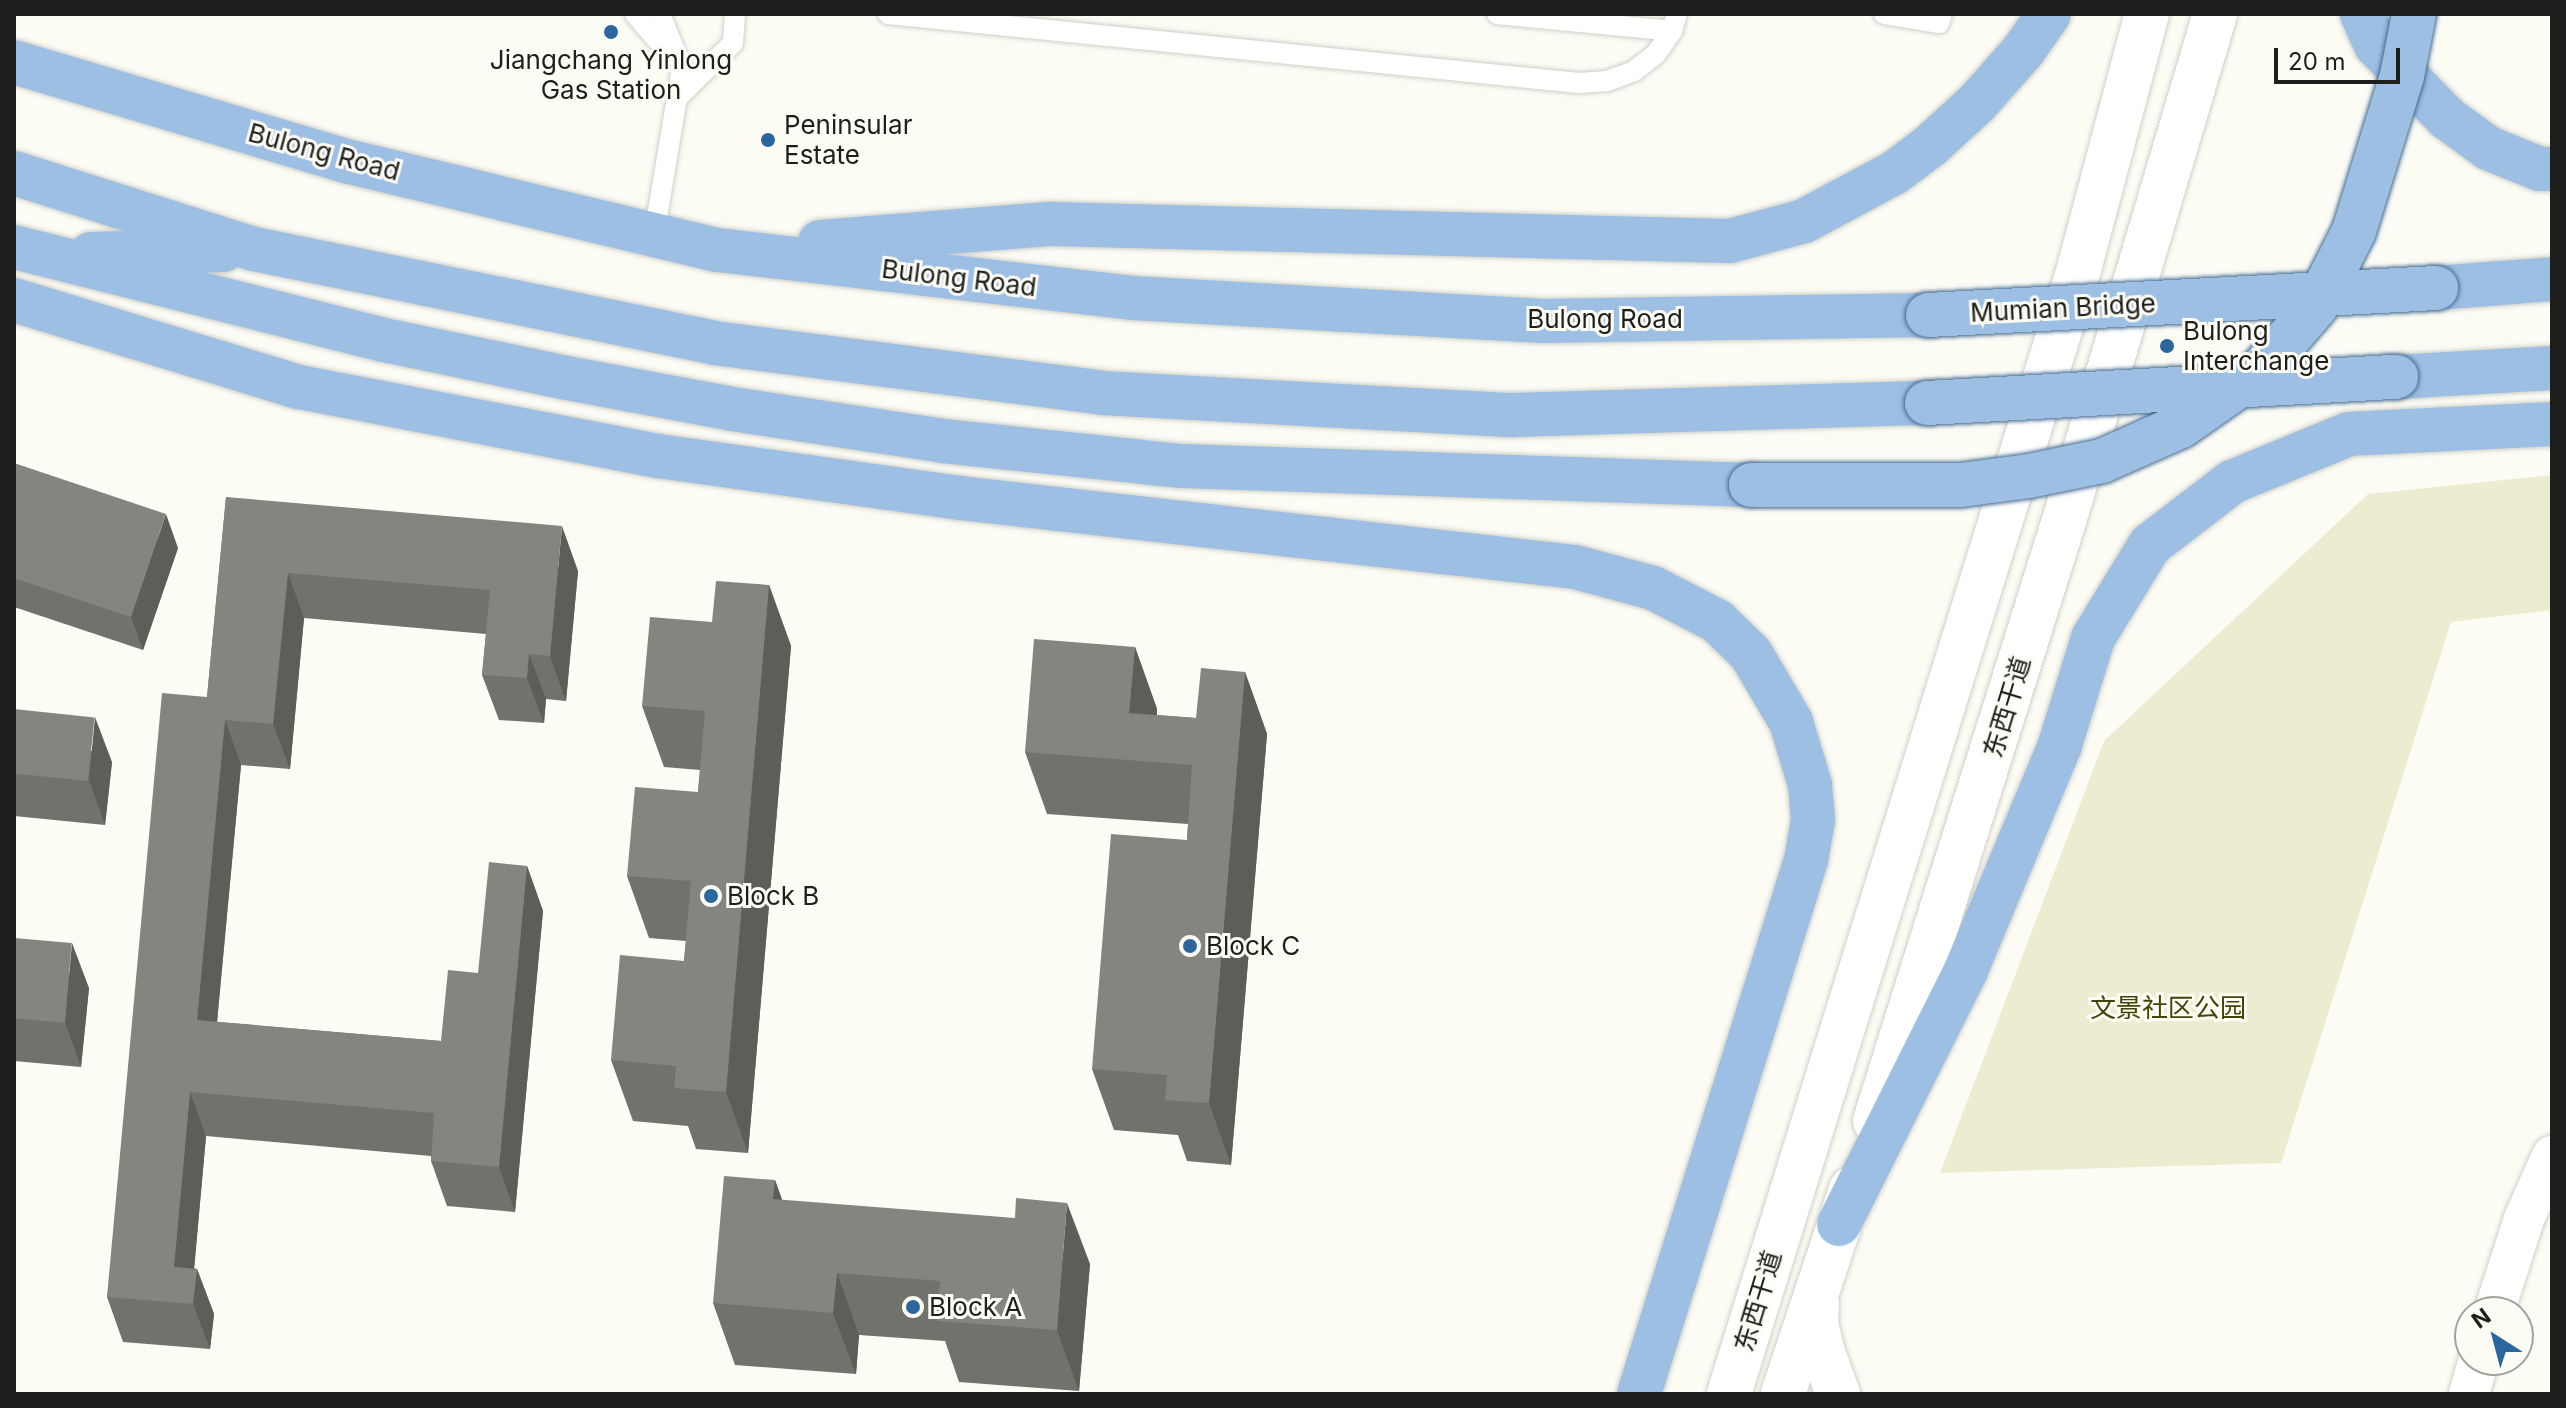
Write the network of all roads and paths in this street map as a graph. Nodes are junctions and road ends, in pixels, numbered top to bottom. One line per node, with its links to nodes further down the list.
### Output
1 (635, 14): 15 (lane)
2 (660, 14): 15 (lane)
3 (735, 14): 16 (lane)
4 (888, 14): 13 (lane)
5 (1497, 14): 13 (lane)
6 (1884, 14): 7 (lane)
7 (1942, 14)
8 (2049, 14): 22 (main road)
9 (2147, 14): 33 (main road, 东西干道)
10 (2215, 14): 29 (main road, 东西干道)
11 (2362, 14): 17 (main road)
12 (2414, 14): 20 (main road, bridge)
13 (1674, 22)
14 (14, 62): 19 (main road, Bulong Road)
15 (682, 68): 16 (lane)
16 (677, 98): 19 (lane)
17 (2552, 169)
18 (14, 173): 21 (main road)
19 (654, 235): 22 (main road, Bulong Road)
20 (22, 248): 21 (main road)
21 (254, 249): 26 (main road, bridge)
22 (718, 250): 25 (main road, Bulong Road)
23 (2552, 279): 25 (main road, Mumian Bridge, bridge)
24 (14, 300): 32 (main road)
25 (1928, 315)
26 (2552, 368)
27 (2552, 424): 29 (main road)
28 (2552, 1156): 31 (street)
29 (1839, 1224): 30 (main road, 东西干道)
30 (1818, 1290): 34 (main road, 东西干道); 35 (main road)
31 (2499, 1296)
32 (1639, 1394)
33 (1729, 1394)
34 (1783, 1394)
35 (1838, 1394)

